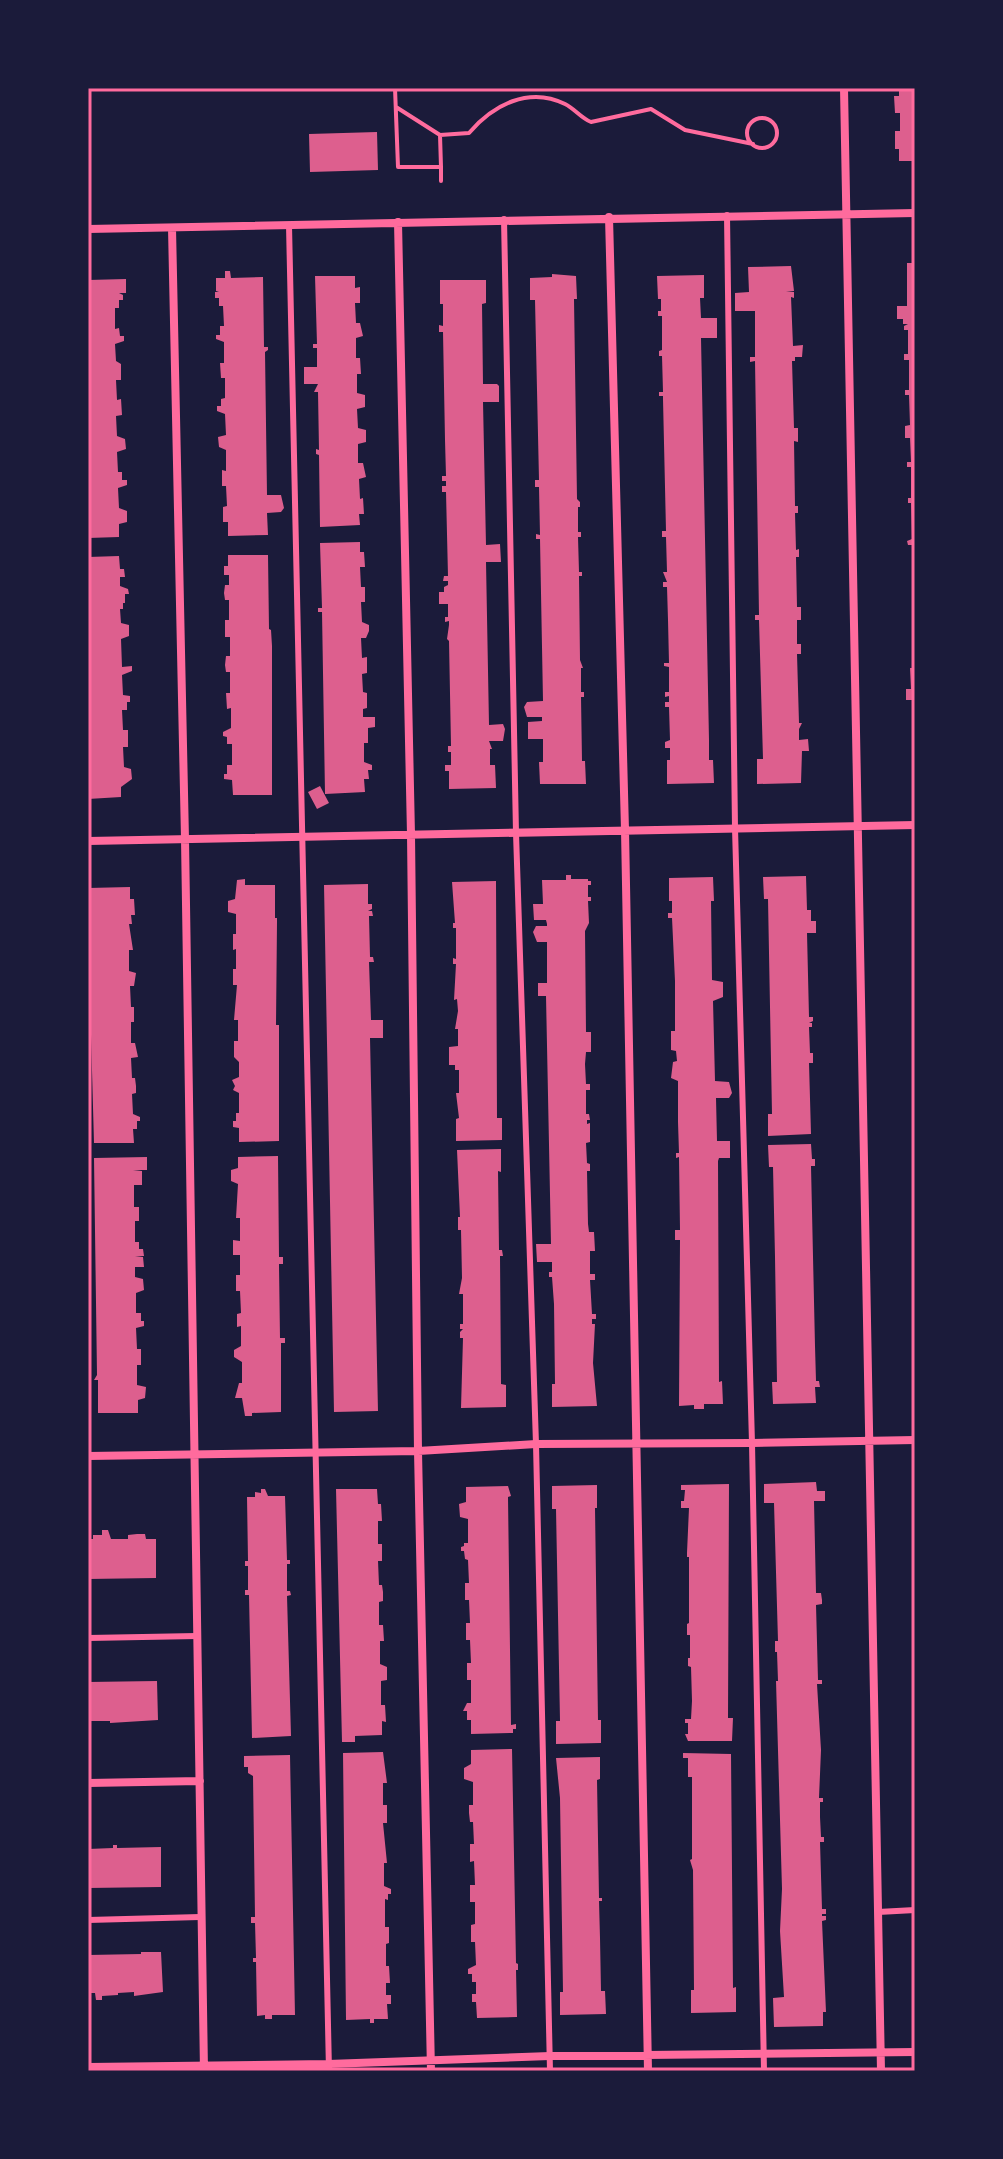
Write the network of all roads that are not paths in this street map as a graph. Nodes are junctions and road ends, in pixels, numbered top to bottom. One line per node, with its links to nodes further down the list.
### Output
1 (844, 88): 4 (street)
2 (915, 213): 4 (street)
3 (727, 215): 4 (street); 5 (street); 13 (lane)
4 (847, 215): 12 (street)
5 (609, 217): 6 (street); 14 (street)
6 (504, 219): 7 (street); 15 (lane)
7 (398, 222): 8 (street); 16 (street)
8 (289, 225): 9 (street); 18 (lane)
9 (172, 228): 10 (street); 17 (street)
10 (88, 229)
11 (915, 825): 12 (street)
12 (860, 826): 13 (street); 21 (street)
13 (735, 828): 14 (street); 22 (lane)
14 (625, 830): 15 (street); 24 (street)
15 (516, 833): 16 (street); 23 (lane)
16 (411, 835): 18 (street); 26 (street)
17 (185, 839): 18 (street); 19 (street); 27 (street)
18 (302, 839): 25 (lane)
19 (88, 841)
20 (915, 1440): 21 (street)
21 (869, 1441): 22 (street); 34 (street)
22 (752, 1443): 24 (street); 39 (lane)
23 (536, 1444): 24 (street); 26 (street); 40 (lane)
24 (636, 1444): 41 (street)
25 (315, 1450): 26 (street); 27 (street); 45 (lane)
26 (418, 1451): 42 (street)
27 (194, 1453): 28 (street); 29 (street)
28 (88, 1456)
29 (197, 1636): 30 (lane); 31 (street)
30 (88, 1638)
31 (200, 1781): 32 (street); 35 (street)
32 (88, 1783)
33 (915, 1910): 34 (lane)
34 (878, 1912): 37 (street)
35 (200, 1917): 36 (lane); 44 (street)
36 (88, 1920)
37 (881, 2052): 38 (street); 39 (street); 50 (street)
38 (915, 2052)
39 (764, 2054): 41 (street); 49 (lane)
40 (550, 2056): 41 (street); 42 (street); 47 (lane)
41 (648, 2056): 48 (street)
42 (431, 2059): 45 (street); 46 (street)
43 (88, 2067): 44 (street)
44 (204, 2068): 45 (street)
45 (328, 2068)
46 (431, 2071)
47 (550, 2071)
48 (648, 2071)
49 (764, 2071)
50 (881, 2071)

